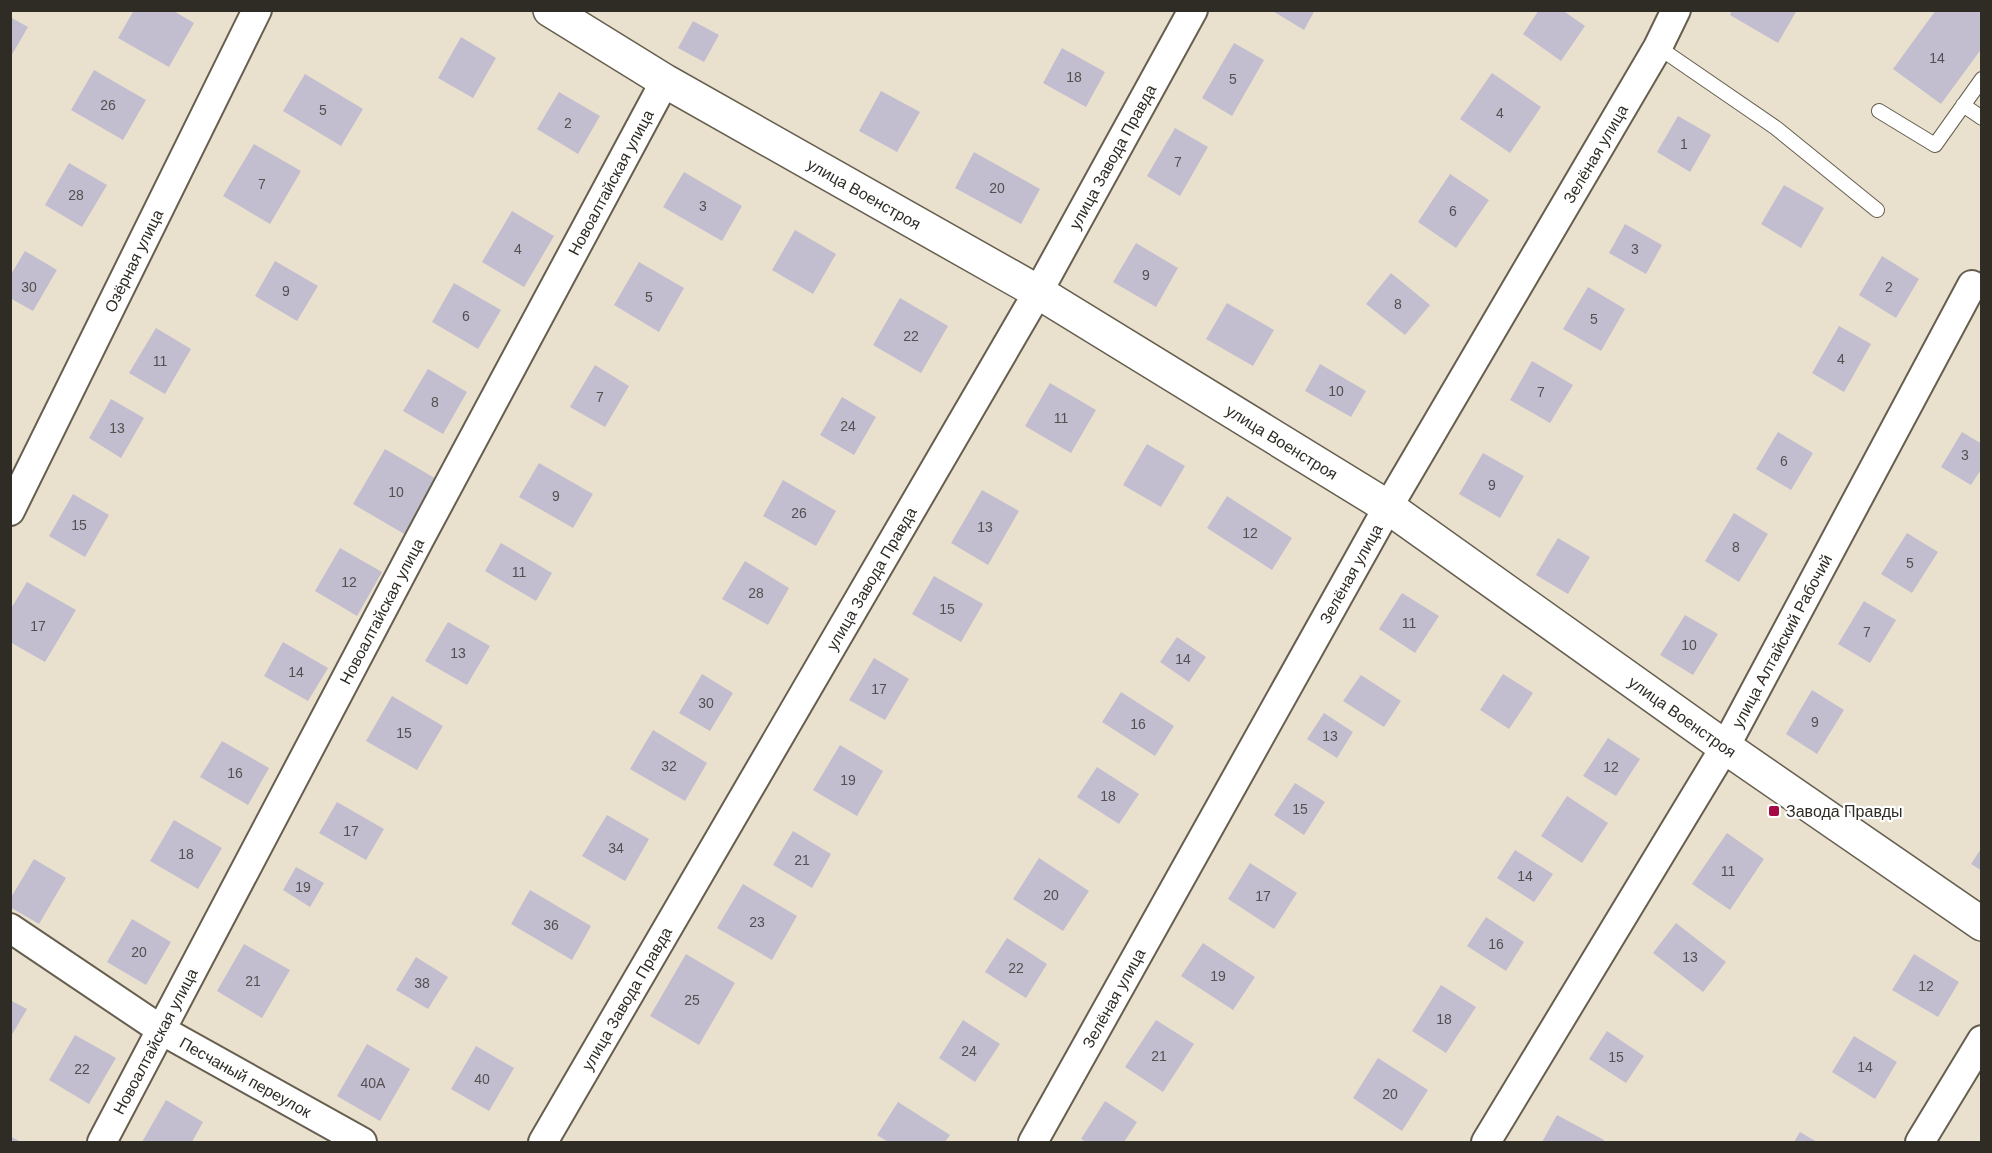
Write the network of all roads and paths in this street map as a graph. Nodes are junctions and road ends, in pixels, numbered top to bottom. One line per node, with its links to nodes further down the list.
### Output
1 (257, 10): 15 (street, Озёрная улица)
2 (550, 10): 7 (street, улица Военстроя)
3 (1193, 10): 13 (street, улица Завода Правда)
4 (1676, 10): 5 (street, Зелёная улица)
5 (1658, 47): 11 (lane); 14 (street, Зелёная улица)
6 (1982, 79): 8 (lane)
7 (665, 81): 13 (street, улица Военстроя); 19 (street, Новоалтайская улица)
8 (1963, 105): 9 (lane); 10 (lane)
9 (1879, 111)
10 (1982, 118)
11 (1877, 210)
12 (1972, 285): 16 (street, улица Алтайский Рабочий)
13 (1038, 292): 14 (street, улица Военстроя); 23 (street, улица Завода Правда)
14 (1388, 507): 16 (street, улица Военстроя); 24 (street, Зелёная улица)
15 (10, 511)
16 (1725, 747): 17 (street, улица Военстроя); 25 (street, улица Алтайский Рабочий)
17 (1982, 924)
18 (10, 928): 19 (street, Песчаный переулок)
19 (163, 1031): 21 (street, Новоалтайская улица); 22 (street, Песчаный переулок)
20 (1982, 1040): 26 (street)
21 (102, 1143)
22 (362, 1143)
23 (543, 1143)
24 (1032, 1143)
25 (1486, 1143)
26 (1920, 1143)

